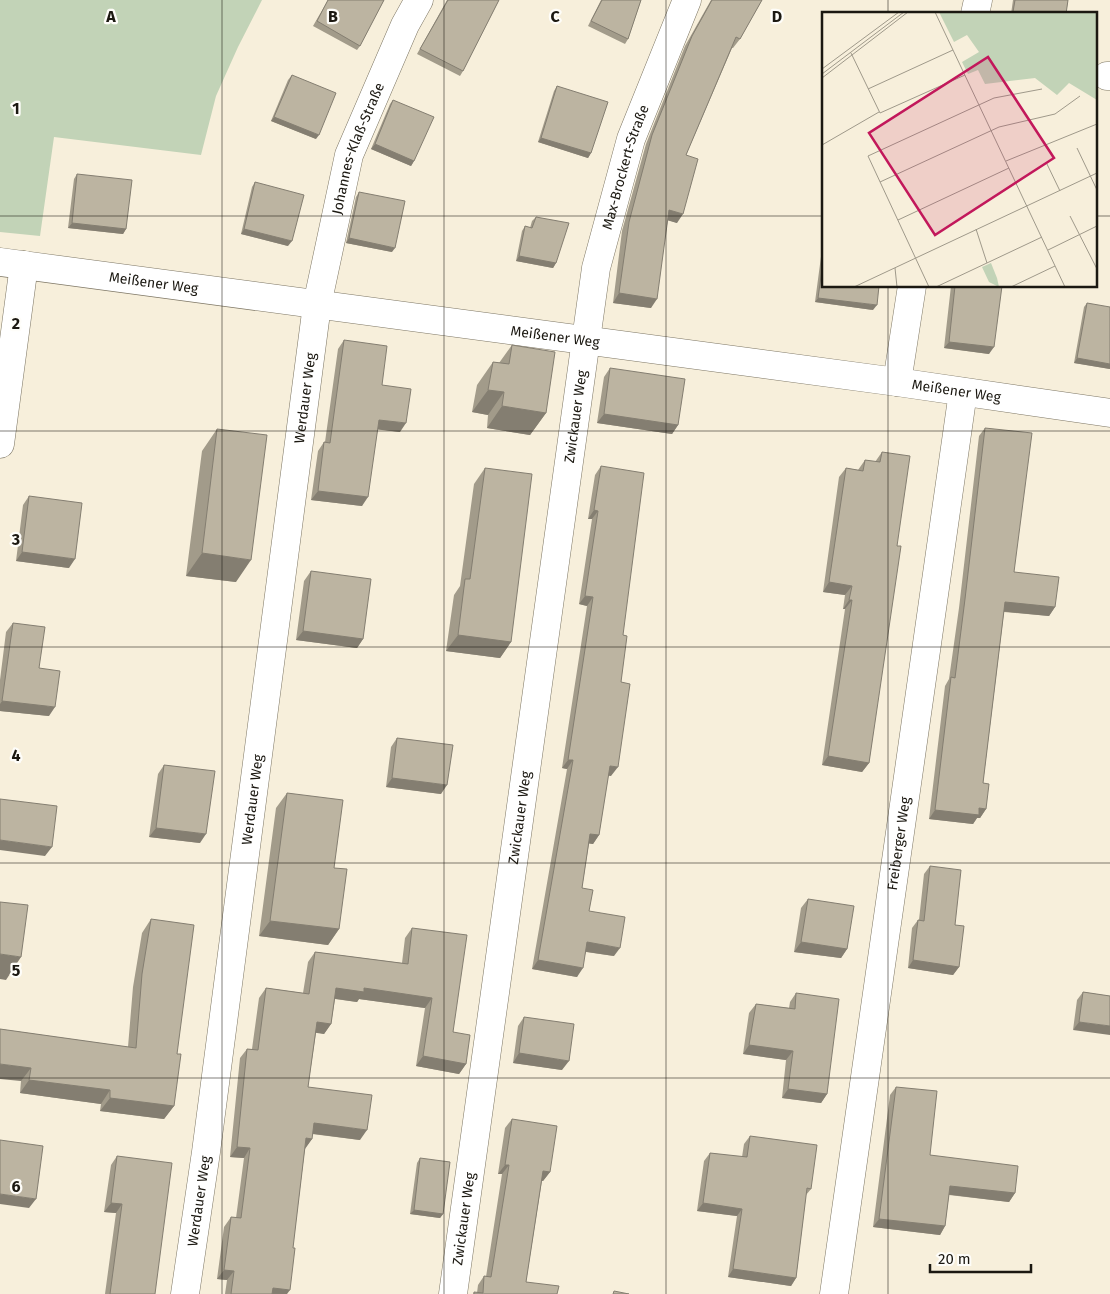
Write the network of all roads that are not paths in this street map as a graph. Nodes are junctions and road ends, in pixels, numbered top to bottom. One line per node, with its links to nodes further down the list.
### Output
1 (419, 0): 5 (street, Johannes-Klaß-Straße)
2 (688, 0): 6 (street, Max-Brockert-Straße)
3 (12, 264): 5 (street, Meißener Weg); 10 (street)
4 (912, 288): 7 (street)
5 (317, 305): 6 (street, Meißener Weg); 11 (street, Werdauer Weg)
6 (587, 342): 7 (street, Meißener Weg); 12 (street, Zwickauer Weg)
7 (897, 382): 8 (street, Meißener Weg)
8 (963, 392): 9 (street, Meißener Weg); 13 (street, Freiberger Weg)
9 (1110, 413)
10 (0, 444)
11 (185, 1294)
12 (453, 1294)
13 (834, 1294)

